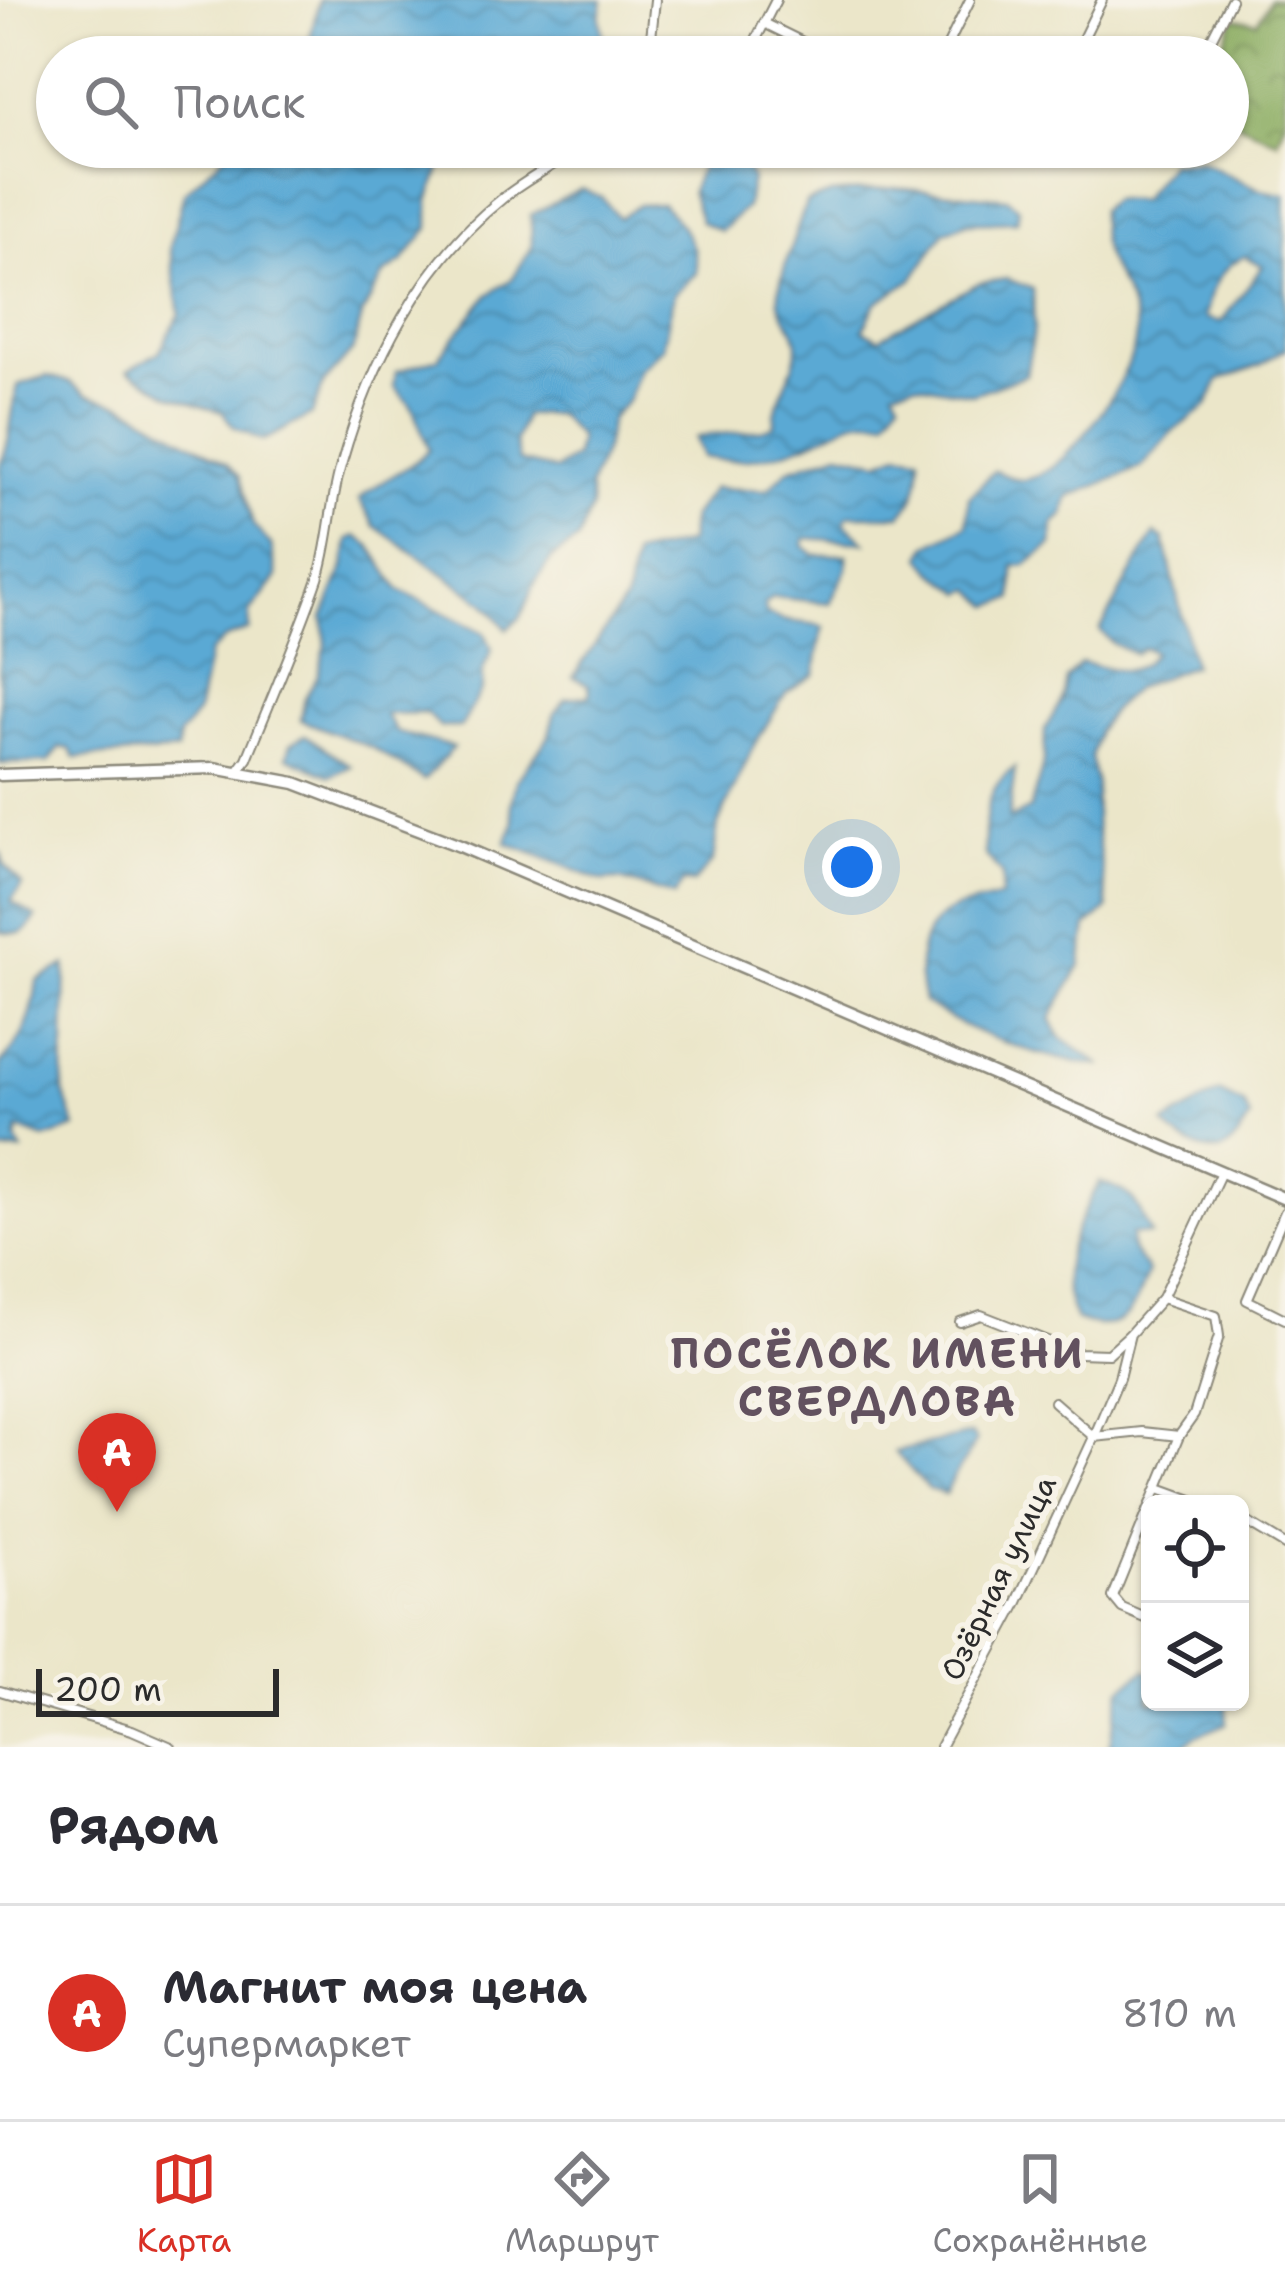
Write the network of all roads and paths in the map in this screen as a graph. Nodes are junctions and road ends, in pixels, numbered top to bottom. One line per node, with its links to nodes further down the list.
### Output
1 (655, 0): 7 (street)
2 (776, 0): 6 (street)
3 (970, 0): 10 (street)
4 (1102, 0): 11 (street)
5 (1231, 0): 12 (street)
6 (764, 23): 8 (street); 9 (street)
7 (651, 36)
8 (758, 36)
9 (790, 36)
10 (952, 36)
11 (1084, 36)
12 (1213, 36)
13 (549, 168): 14 (street)
14 (239, 770): 15 (main road); 16 (main road)
15 (0, 775)
16 (1221, 1172): 17 (main road); 19 (street, Озёрная улица)
17 (1285, 1199)
18 (1285, 1212): 20 (street)
19 (1162, 1298): 22 (street, Озёрная улица); 24 (street)
20 (1285, 1319)
21 (960, 1322): 22 (street)
22 (1130, 1334): 25 (street, Озёрная улица)
23 (1054, 1402): 25 (street)
24 (1179, 1436): 25 (street); 26 (street)
25 (1094, 1437): 35 (street, Озёрная улица)
26 (1160, 1488): 27 (street); 28 (street)
27 (1156, 1495)
28 (1179, 1495)
29 (1249, 1524): 31 (street)
30 (1141, 1527): 32 (street)
31 (1285, 1546)
32 (1141, 1616)
33 (0, 1691): 34 (street)
34 (171, 1747)
35 (940, 1747)

